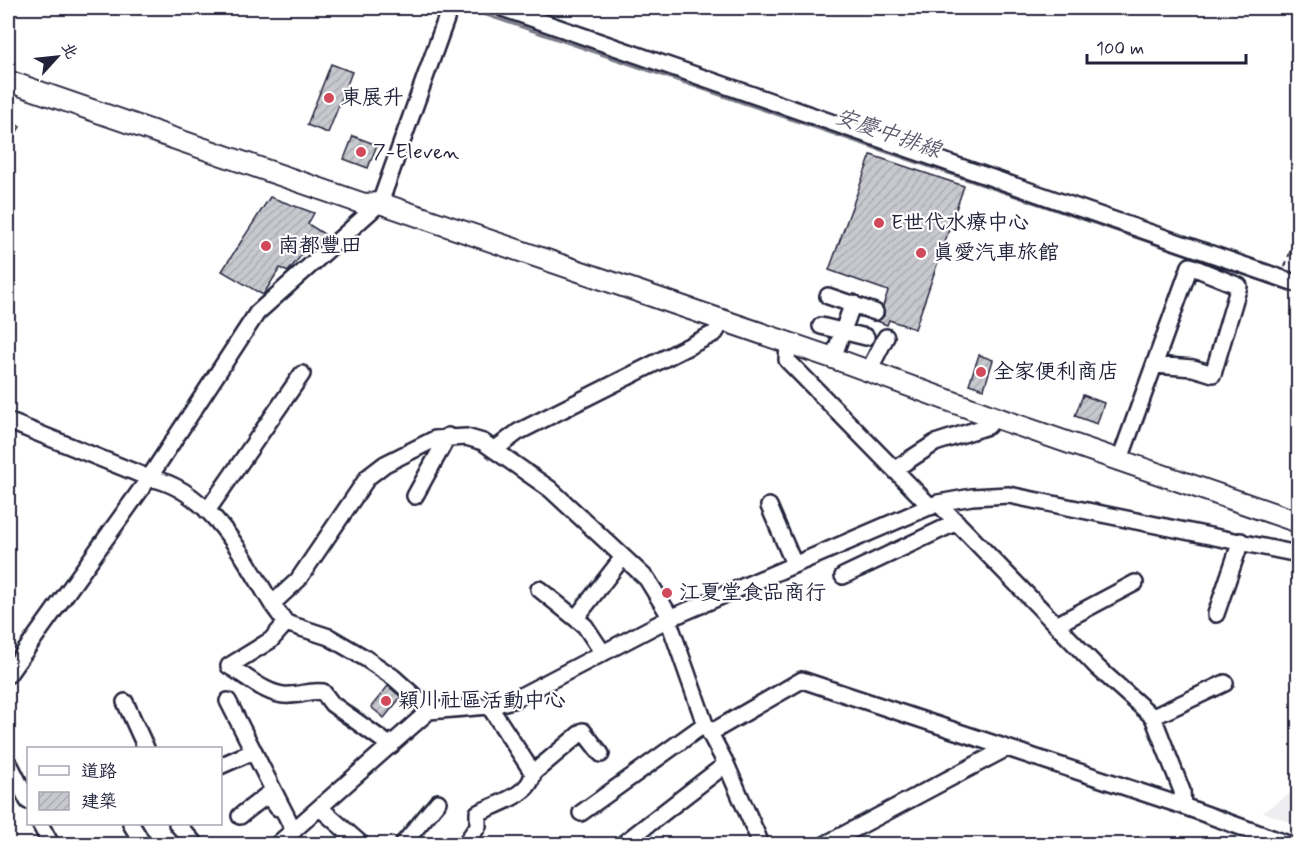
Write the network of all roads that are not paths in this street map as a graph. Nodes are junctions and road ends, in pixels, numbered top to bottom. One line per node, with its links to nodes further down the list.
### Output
1 (450, 8): 6 (street)
2 (502, 8): 3 (street)
3 (540, 14): 7 (street)
4 (8, 67): 6 (main road)
5 (8, 81): 6 (main road)
6 (381, 203): 11 (main road); 27 (street)
7 (1299, 284)
8 (828, 296): 9 (street)
9 (853, 303): 10 (street); 13 (street)
10 (875, 312)
11 (723, 320): 16 (main road); 24 (street)
12 (821, 326): 13 (street)
13 (843, 330): 14 (street); 17 (street)
14 (866, 337)
15 (886, 337): 19 (street)
16 (788, 343): 17 (main road); 26 (street)
17 (833, 358): 19 (main road)
18 (1155, 364): 18 (street); 25 (street)
19 (868, 372): 21 (main road)
20 (302, 374): 31 (street)
21 (994, 417): 25 (main road); 26 (street)
22 (8, 421): 27 (street)
23 (448, 436): 24 (street); 28 (street); 41 (street)
24 (494, 450): 36 (street)
25 (1119, 462): 33 (main road)
26 (895, 469): 29 (street)
27 (149, 478): 31 (street); 48 (street)
28 (415, 496)
29 (935, 505): 32 (street); 34 (street); 37 (street)
30 (769, 506): 37 (street)
31 (207, 512): 41 (street)
32 (957, 522): 38 (street); 46 (street)
33 (1299, 522)
34 (1241, 541): 35 (street); 42 (street)
35 (1299, 554)
36 (623, 557): 43 (street); 44 (street)
37 (794, 564): 44 (street)
38 (843, 576)
39 (1135, 583): 46 (street)
40 (539, 589): 43 (street)
41 (272, 604): 45 (street)
42 (1216, 614)
43 (576, 618): 47 (street)
44 (669, 619): 47 (street); 55 (street)
45 (286, 622): 53 (street); 56 (street)
46 (1056, 625): 54 (street)
47 (603, 653): 52 (street)
48 (8, 675)
49 (1225, 683): 54 (street)
50 (228, 701): 59 (street)
51 (125, 702): 57 (street)
52 (489, 706): 53 (street); 64 (street)
53 (430, 711): 56 (street)
54 (1153, 717): 67 (street)
55 (707, 728): 58 (street); 61 (street); 69 (street)
56 (390, 746): 68 (street)
57 (146, 747)
58 (1007, 748): 67 (street); 84 (street)
59 (254, 751): 63 (street); 74 (street)
60 (601, 754): 64 (street)
61 (726, 764): 82 (street); 83 (street)
62 (10, 765): 65 (street)
63 (222, 765)
64 (533, 773): 81 (street)
65 (27, 799)
66 (438, 802): 80 (street)
67 (1183, 806): 85 (street)
68 (321, 808): 74 (street); 79 (street)
69 (581, 813)
70 (240, 816): 74 (street)
71 (41, 825): 75 (street)
72 (132, 825): 76 (street)
73 (178, 825): 77 (street)
74 (292, 826): 78 (street)
75 (51, 844)
76 (141, 844)
77 (195, 844)
78 (278, 844)
79 (361, 844)
80 (403, 844)
81 (465, 844)
82 (623, 844)
83 (761, 844)
84 (826, 844)
85 (1288, 844)

